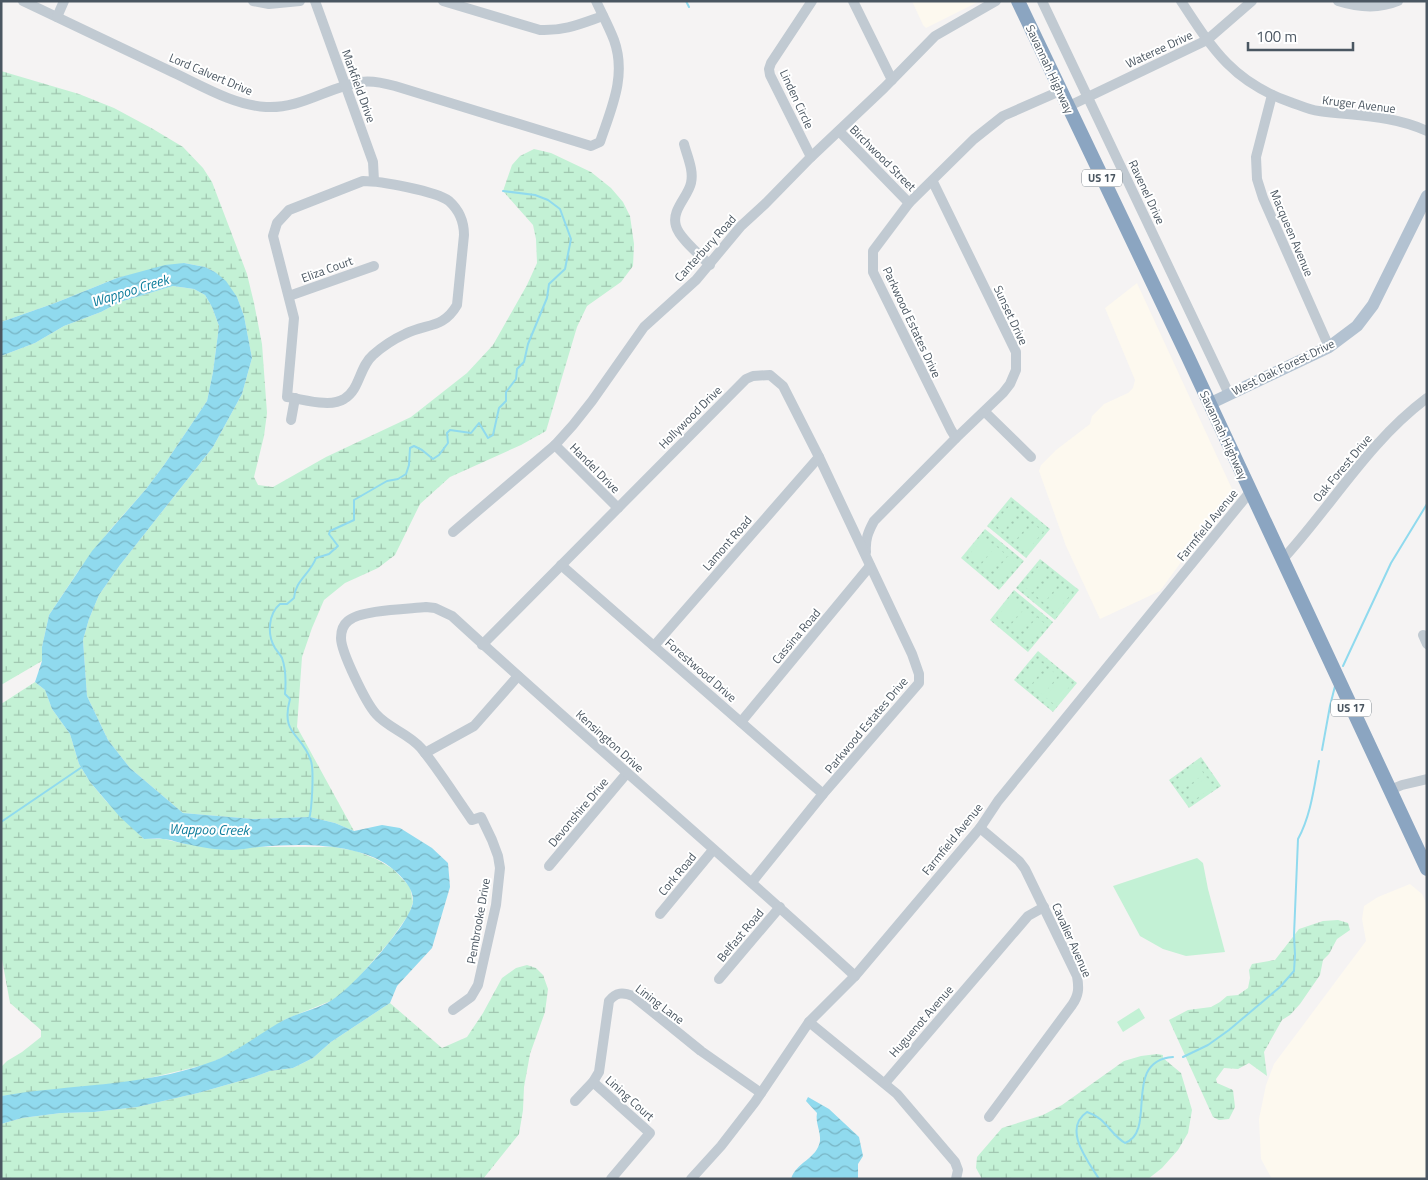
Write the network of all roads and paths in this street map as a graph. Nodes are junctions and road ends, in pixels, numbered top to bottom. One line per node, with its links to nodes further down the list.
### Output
1 (23, 1): 18 (street, Lord Calvert Drive)
2 (64, 1): 18 (street)
3 (253, 1): 4 (street)
4 (300, 1)
5 (314, 1): 21 (street, Markfield Drive)
6 (443, 1): 17 (street)
7 (596, 1): 17 (street)
8 (812, 1): 29 (street, Linden Circle)
9 (852, 1): 20 (street)
10 (996, 1): 20 (street, Canterbury Road)
11 (1018, 1): 22 (highway, Savannah Highway / US 17)
12 (1042, 1): 24 (street, Ravenel Drive)
13 (1182, 1): 19 (street, Kruger Avenue)
14 (1252, 1): 19 (street, Wateree Drive)
15 (1338, 1): 16 (street)
16 (1398, 1)
17 (603, 16): 21 (street, Lord Calvert Drive)
18 (57, 18): 21 (street, Lord Calvert Drive)
19 (1207, 40): 23 (street, Kruger Avenue); 24 (street, Wateree Drive)
20 (892, 80): 26 (street, Canterbury Road)
21 (346, 86): 30 (street, Markfield Drive)
22 (1060, 91): 25 (highway, Savannah Highway / US 17); 31 (street, Parkwood Estates Drive)
23 (1272, 95): 27 (street, Kruger Avenue); 37 (street, Macqueen Avenue)
24 (1088, 96): 25 (street, Wateree Drive); 38 (street, Ravenel Drive)
25 (1068, 106): 41 (highway, Savannah Highway / US 17)
26 (839, 131): 29 (street, Canterbury Road); 33 (street, Birchwood Street)
27 (1427, 131)
28 (684, 144): 34 (street)
29 (811, 157): 34 (street, Canterbury Road)
30 (374, 181): 36 (street); 39 (street)
31 (933, 182): 33 (street, Parkwood Estates Drive); 42 (street, Sunset Drive)
32 (1427, 196): 37 (main road, West Oak Forest Drive)
33 (910, 203): 44 (street, Parkwood Estates Drive)
34 (710, 265): 45 (street, Canterbury Road)
35 (374, 266): 36 (street, Eliza Court)
36 (289, 296): 39 (street)
37 (1328, 347): 38 (main road, West Oak Forest Drive)
38 (1229, 394): 41 (main road, West Oak Forest Drive)
39 (295, 398): 43 (street)
40 (1427, 398): 52 (street, Oak Forest Drive)
41 (1209, 404): 48 (highway, Savannah Highway / US 17)
42 (985, 412): 44 (street, Sunset Drive); 47 (street)
43 (290, 420)
44 (956, 438): 51 (street, Sunset Drive)
45 (555, 445): 49 (street, Handel Drive); 50 (street, Canterbury Road)
46 (819, 457): 49 (street, Hollywood Drive); 51 (street, Hollywood Drive); 56 (street, Lamont Road)
47 (1030, 457)
48 (1250, 492): 52 (highway, Savannah Highway / US 17); 65 (street, Farmfield Avenue)
49 (618, 508): 53 (street, Hollywood Drive)
50 (453, 532)
51 (866, 555): 54 (street, Hollywood Drive)
52 (1282, 560): 63 (highway, Savannah Highway / US 17)
53 (561, 565): 55 (street, Hollywood Drive); 56 (street, Forestwood Drive)
54 (870, 566): 59 (street, Cassina Road); 64 (street, Parkwood Estates Drive)
55 (482, 645): 57 (street, Kensington Drive); 58 (street, Kensington Drive)
56 (654, 646): 59 (street, Forestwood Drive)
57 (343, 649): 60 (street, Pembrooke Drive)
58 (518, 676): 60 (street); 61 (street, Kensington Drive)
59 (741, 722): 64 (street, Forestwood Drive)
60 (425, 753): 75 (street, Pembrooke Drive)
61 (627, 774): 66 (street, Kensington Drive); 67 (street, Devonshire Drive)
62 (1427, 779): 63 (street)
63 (1390, 790): 68 (highway, Savannah Highway / US 17)
64 (823, 794): 69 (street, Parkwood Estates Drive)
65 (980, 828): 71 (street, Cavalier Avenue); 73 (street, Farmfield Avenue)
66 (714, 850): 69 (street, Kensington Drive); 72 (street, Cork Road)
67 (549, 866)
68 (1427, 869)
69 (752, 882): 70 (street, Kensington Drive)
70 (780, 907): 73 (street, Kensington Drive); 74 (street, Belfast Road)
71 (1044, 907): 78 (street, Huguenot Avenue); 81 (street, Cavalier Avenue)
72 (660, 914)
73 (855, 976): 76 (street, Farmfield Avenue)
74 (719, 979)
75 (453, 1010)
76 (809, 1022): 78 (street); 79 (street, Farmfield Avenue)
77 (593, 1082): 79 (street, Lining Lane); 80 (street, Lining Lane); 82 (street, Lining Court)
78 (885, 1083): 84 (street)
79 (760, 1093): 83 (street, Farmfield Avenue)
80 (575, 1100)
81 (989, 1117)
82 (611, 1179)
83 (691, 1179)
84 (956, 1179)

